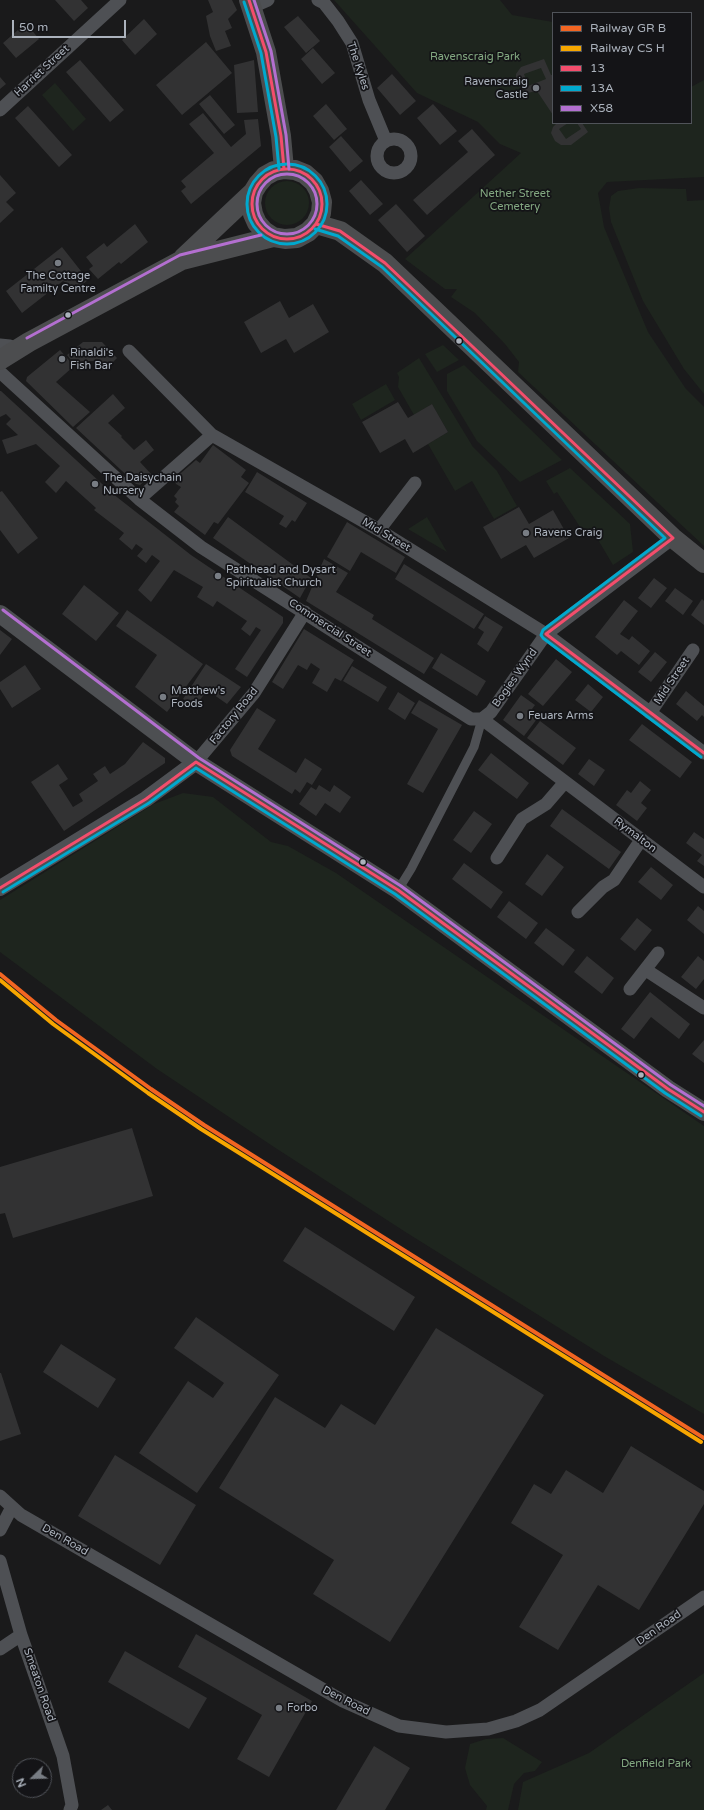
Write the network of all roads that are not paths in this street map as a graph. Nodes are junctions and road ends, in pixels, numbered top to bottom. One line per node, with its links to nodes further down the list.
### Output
1 (120, 0): 4 (street, Harriet Street)
2 (318, 0): 5 (street, The Kyles)
3 (257, 2): 6 (main road)
4 (0, 110)
5 (386, 141)
6 (284, 169): 7 (main road); 8 (main road)
7 (253, 192): 9 (main road); 10 (main road)
8 (316, 224): 9 (main road); 18 (main road)
9 (273, 237): 10 (main road)
10 (182, 260): 11 (main road)
11 (8, 348)
12 (129, 351): 14 (street, Mid Street)
13 (0, 372): 16 (street, Commercial Street)
14 (212, 435): 16 (street); 17 (street, Mid Street)
15 (415, 483): 17 (street)
16 (139, 499): 20 (street, Commercial Street)
17 (379, 530): 22 (street, Mid Street)
18 (673, 538): 19 (main road); 22 (street, Bogies Wynd)
19 (704, 564)
20 (305, 612): 25 (street, Commercial Street); 27 (street, Factory Road)
21 (0, 614): 27 (main road)
22 (546, 634): 24 (street, Mid Street); 25 (street, Bogies Wynd)
23 (693, 650): 24 (street, Mid Street)
24 (650, 713): 26 (street, Mid Street)
25 (482, 719): 28 (street, Rymalton); 33 (street)
26 (704, 753)
27 (196, 762): 32 (street, Factory Road); 33 (main road)
28 (565, 782): 29 (street, Rymalton); 30 (street)
29 (641, 840): 31 (street, Rymalton); 34 (street)
30 (497, 858)
31 (704, 887)
32 (0, 888)
33 (398, 890): 39 (main road)
34 (578, 912)
35 (658, 953): 36 (street)
36 (646, 970): 37 (street); 38 (street)
37 (630, 989)
38 (704, 1008)
39 (704, 1112)
40 (0, 1496): 41 (street, Den Road)
41 (12, 1507): 42 (street); 44 (street, Den Road)
42 (0, 1530)
43 (0, 1561): 45 (street, Smeaton Road)
44 (704, 1597)
45 (21, 1635): 46 (street); 47 (street, Smeaton Road)
46 (0, 1649)
47 (70, 1810)

